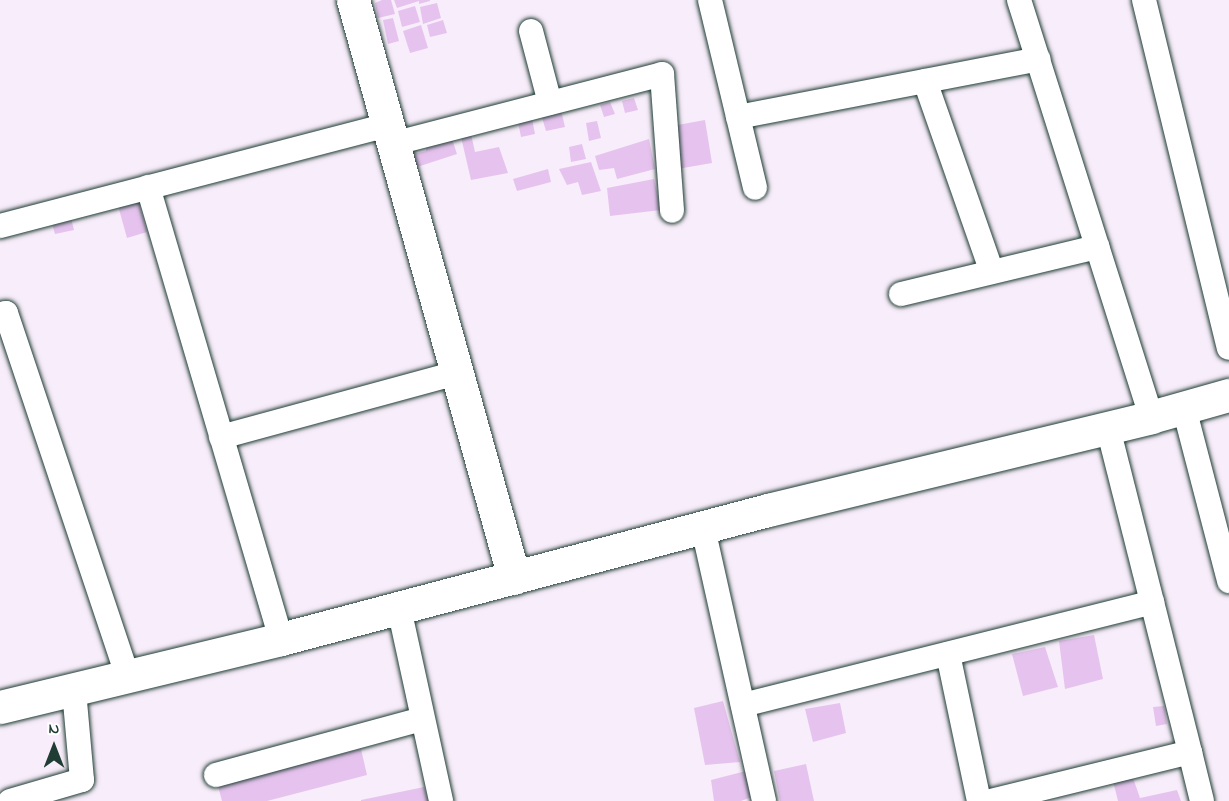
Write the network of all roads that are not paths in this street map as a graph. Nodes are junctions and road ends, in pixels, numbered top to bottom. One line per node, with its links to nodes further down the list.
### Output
1 (353, 0): 10 (street)
2 (710, 0): 9 (street)
3 (1019, 0): 6 (street)
4 (1144, 0): 19 (street)
5 (531, 31): 8 (street)
6 (1038, 59): 7 (street); 15 (street)
7 (925, 81): 9 (street); 16 (street)
8 (550, 103): 10 (street); 13 (street)
9 (738, 117): 12 (street)
10 (390, 134): 11 (street); 20 (street)
11 (148, 188): 14 (street); 25 (street)
12 (755, 188)
13 (672, 211)
14 (0, 226)
15 (1097, 247): 16 (street); 23 (street)
16 (992, 272): 17 (street)
17 (900, 294)
18 (0, 314): 33 (street)
19 (1229, 348)
20 (456, 373): 25 (street); 27 (street)
21 (1229, 395): 22 (street)
22 (1184, 408): 23 (street); 28 (street)
23 (1151, 417): 24 (street)
24 (1108, 428): 26 (street); 29 (street)
25 (221, 436): 31 (street)
26 (703, 528): 27 (street); 35 (street)
27 (514, 578): 30 (street)
28 (1229, 581)
29 (1152, 602): 32 (street); 38 (street)
30 (399, 608): 31 (street); 37 (street)
31 (281, 639): 33 (street)
32 (948, 654): 35 (street); 43 (street)
33 (128, 678): 34 (street)
34 (74, 690): 36 (street); 40 (street)
35 (743, 705): 42 (street)
36 (0, 707)
37 (422, 719): 39 (street); 41 (street)
38 (1190, 752): 44 (street); 45 (street)
39 (216, 775)
40 (10, 801)
41 (441, 801)
42 (764, 801)
43 (980, 801)
44 (991, 801)
45 (1202, 801)

